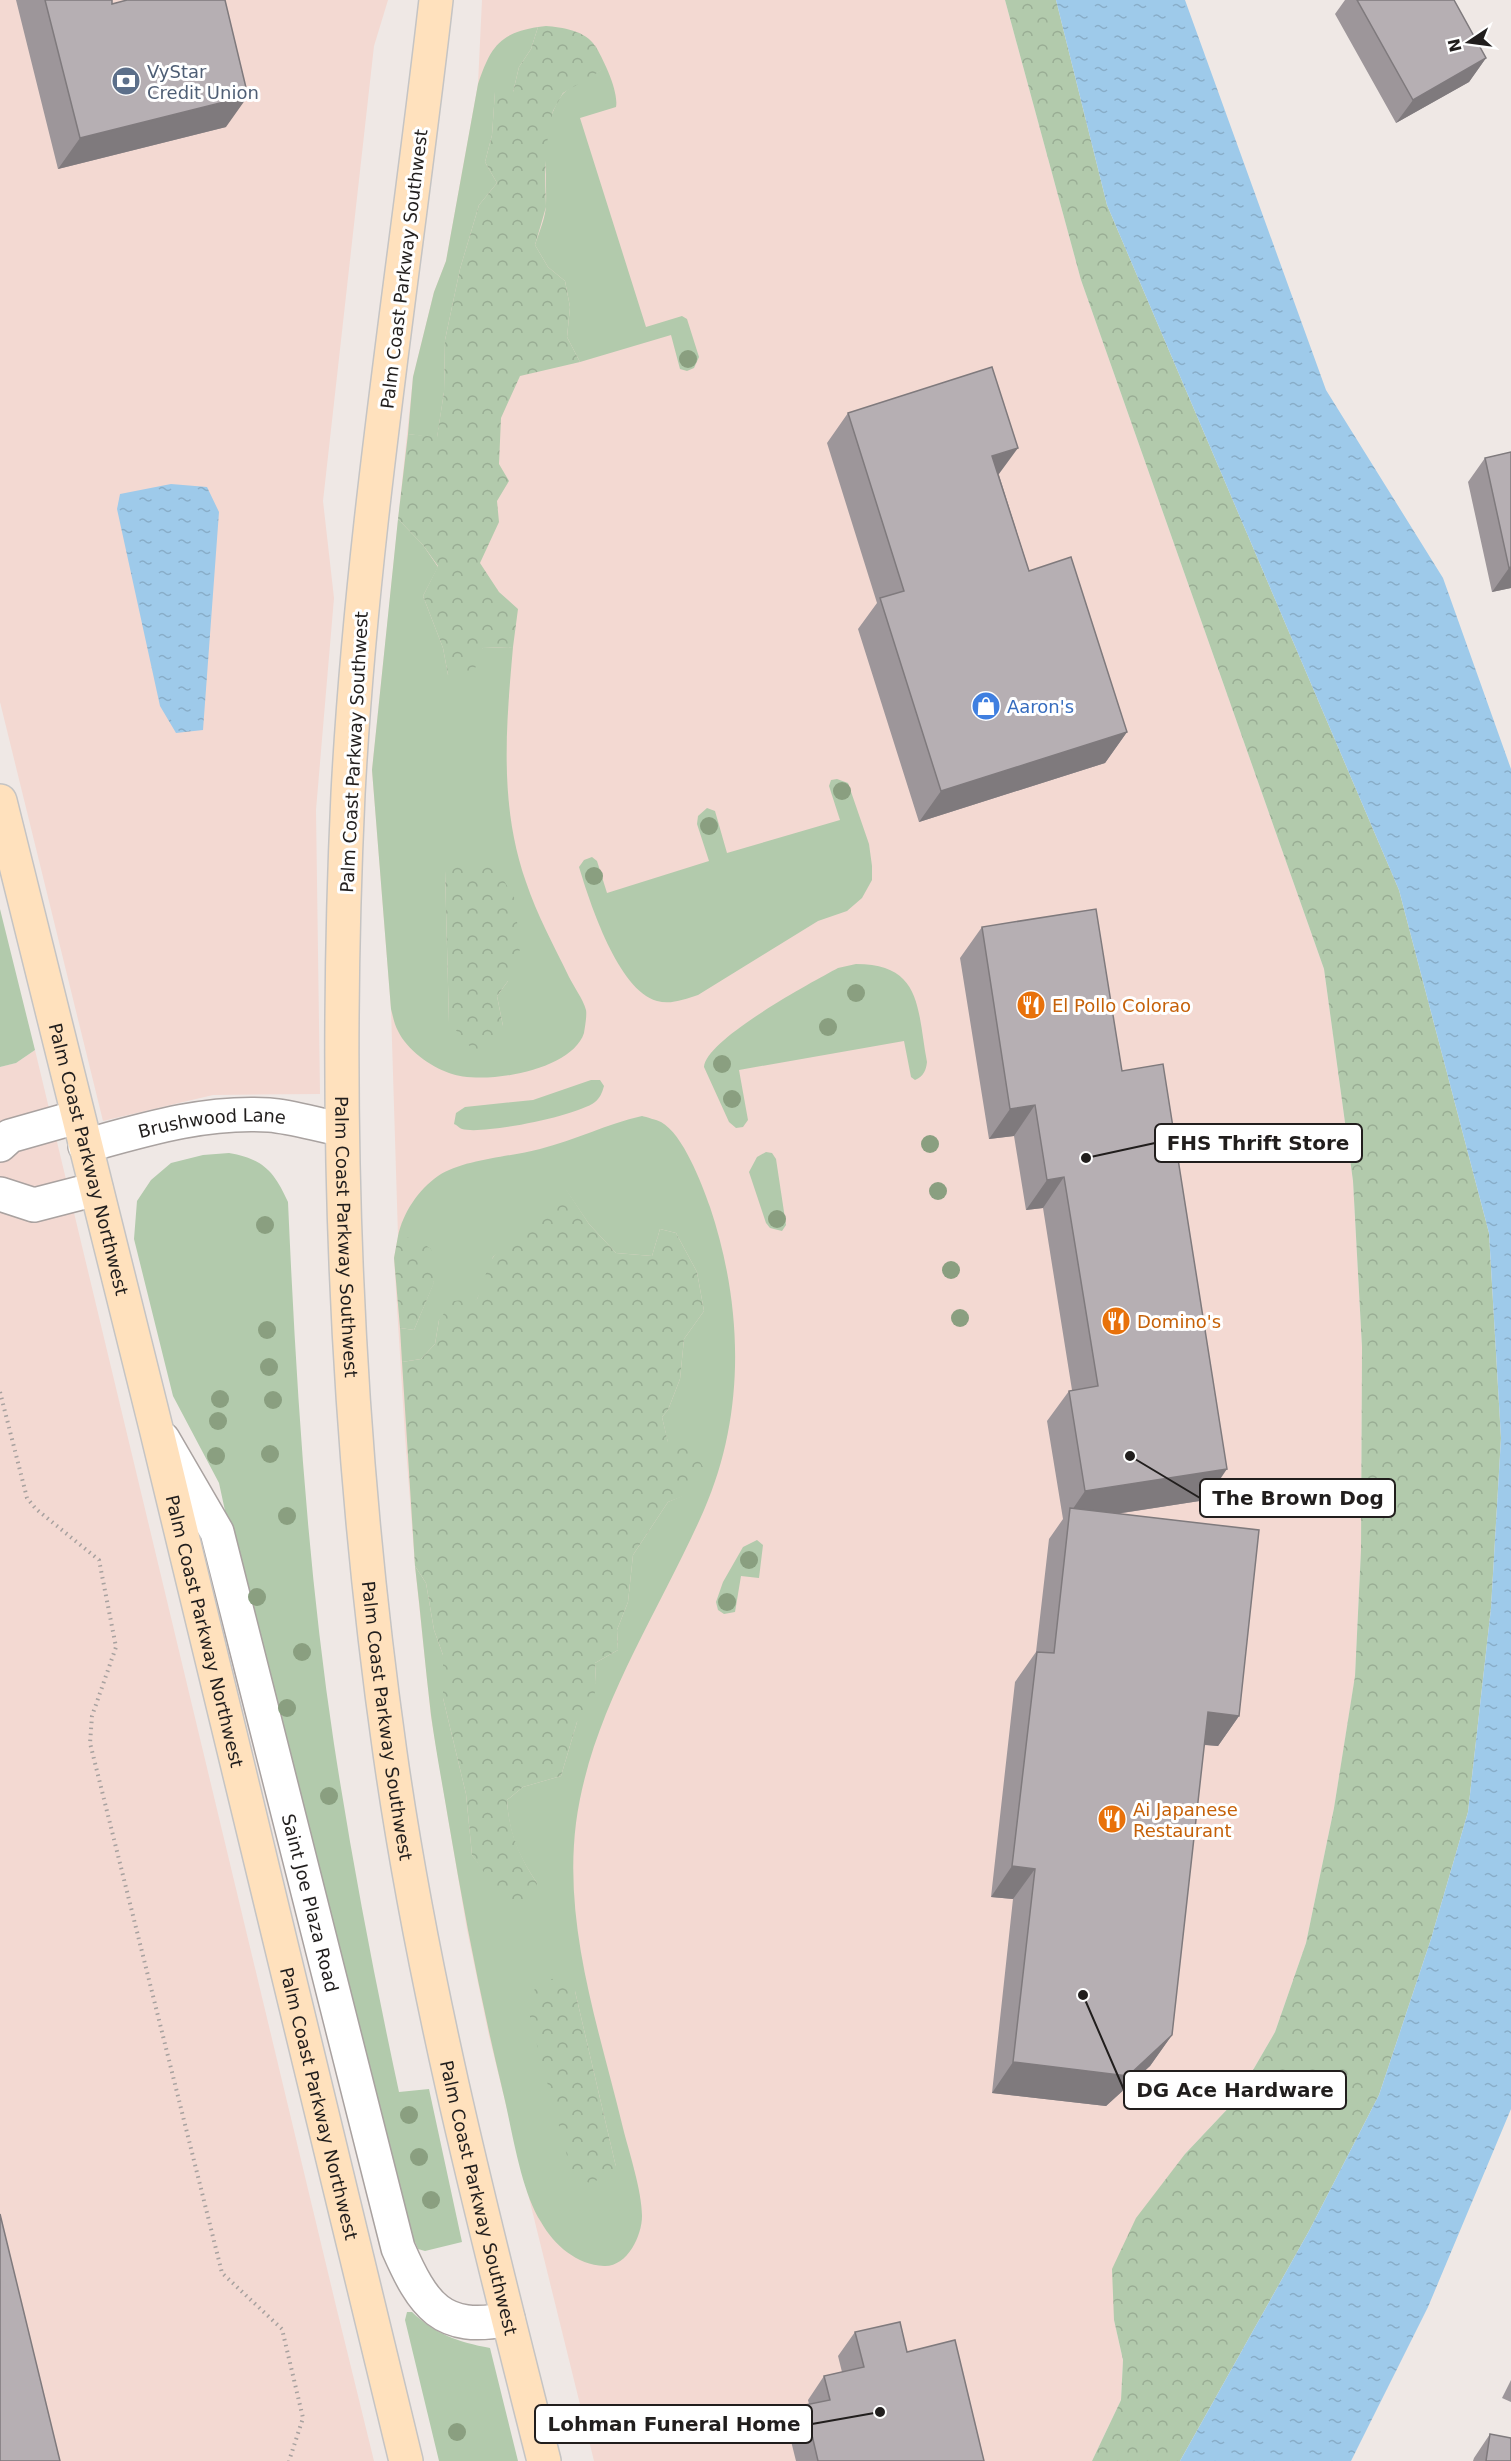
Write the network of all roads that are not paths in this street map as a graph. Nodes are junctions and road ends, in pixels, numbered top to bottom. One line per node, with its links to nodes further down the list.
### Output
1 (436, 0): 3 (main road, Palm Coast Parkway Southwest)
2 (0, 801): 4 (main road, Palm Coast Parkway Northwest)
3 (342, 1129): 4 (street, Brushwood Lane); 9 (main road, Palm Coast Parkway Southwest)
4 (81, 1132): 5 (street, Brushwood Lane); 6 (main road, Palm Coast Parkway Northwest)
5 (0, 1145)
6 (96, 1189): 7 (street); 8 (main road, Palm Coast Parkway Northwest)
7 (0, 1194)
8 (156, 1428): 9 (street, Saint Joe Plaza Road); 10 (main road, Palm Coast Parkway Northwest)
9 (508, 2319): 11 (main road, Palm Coast Parkway Southwest)
10 (406, 2461)
11 (544, 2461)

